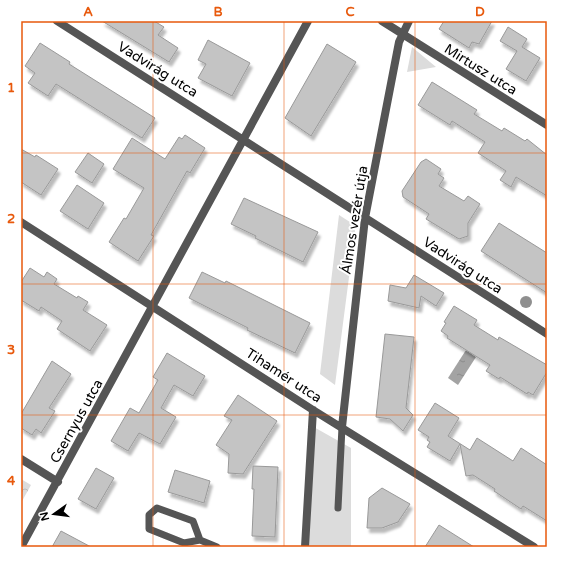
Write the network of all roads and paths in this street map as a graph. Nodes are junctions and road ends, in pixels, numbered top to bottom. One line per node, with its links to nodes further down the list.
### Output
1 (57, 21): 7 (street, Vadvirág utca)
2 (308, 21): 7 (street)
3 (382, 21): 5 (street, Mirtusz utca)
4 (409, 21): 5 (street, Álmos vezér útja)
5 (402, 34): 6 (street, Mirtusz utca); 8 (street, Álmos vezér útja)
6 (547, 125)
7 (244, 140): 8 (street, Vadvirág utca); 10 (street)
8 (365, 218): 11 (street, Vadvirág utca); 13 (street, Álmos vezér útja)
9 (21, 222): 10 (street, Tihamér utca)
10 (154, 307): 12 (street, Tihamér utca); 15 (street, Csernyus utca)
11 (547, 334)
12 (313, 410): 13 (street, Tihamér utca); 20 (street)
13 (342, 426): 16 (lane); 21 (street, Tihamér utca)
14 (21, 459): 15 (street)
15 (58, 482): 18 (street, Csernyus utca)
16 (338, 508)
17 (200, 540): 17 (lane); 19 (lane)
18 (21, 547)
19 (217, 547)
20 (305, 547)
21 (534, 547)

